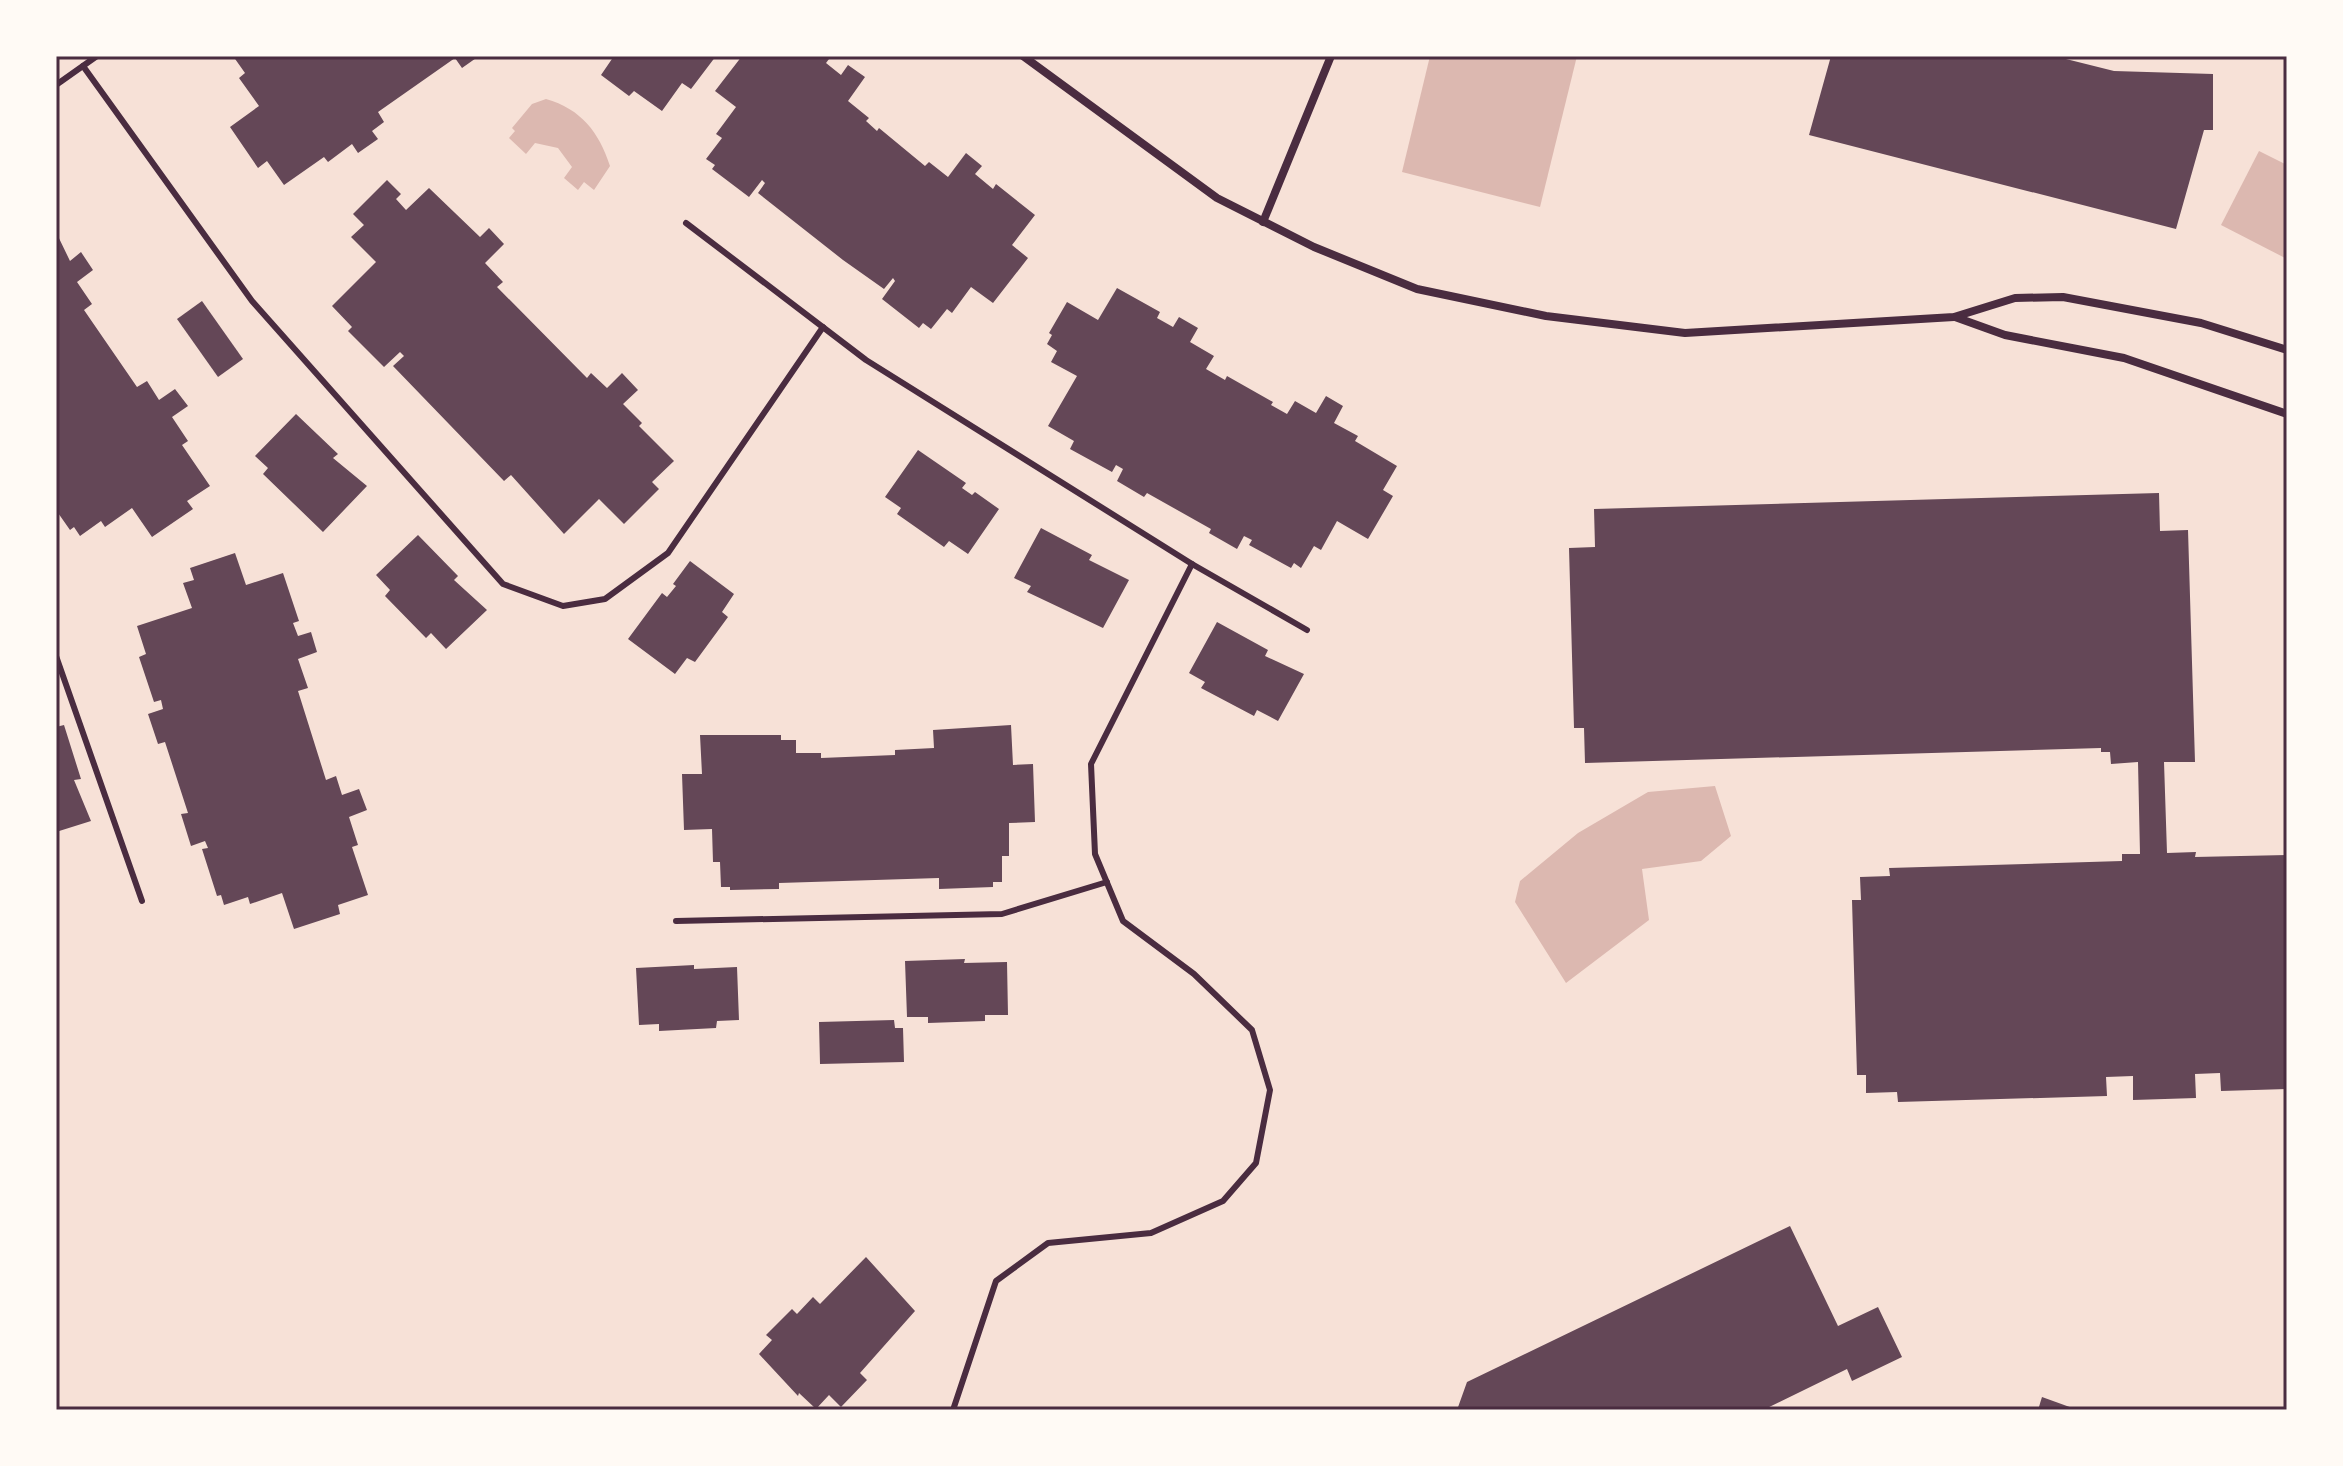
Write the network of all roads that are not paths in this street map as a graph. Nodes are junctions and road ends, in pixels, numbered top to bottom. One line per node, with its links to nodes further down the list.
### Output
1 (97, 56): 4 (lane)
2 (1023, 56): 6 (street)
3 (1331, 56): 6 (street)
4 (83, 66): 5 (lane); 9 (lane)
5 (56, 85)
6 (1263, 222): 8 (street)
7 (686, 223): 9 (lane)
8 (1954, 317): 10 (street); 11 (street)
9 (823, 327): 12 (lane)
10 (2287, 350)
11 (2287, 414)
12 (1192, 564): 13 (lane); 15 (lane)
13 (1307, 630)
14 (56, 656): 16 (lane)
15 (1107, 882): 17 (lane); 18 (lane)
16 (142, 901)
17 (676, 921)
18 (953, 1410)

